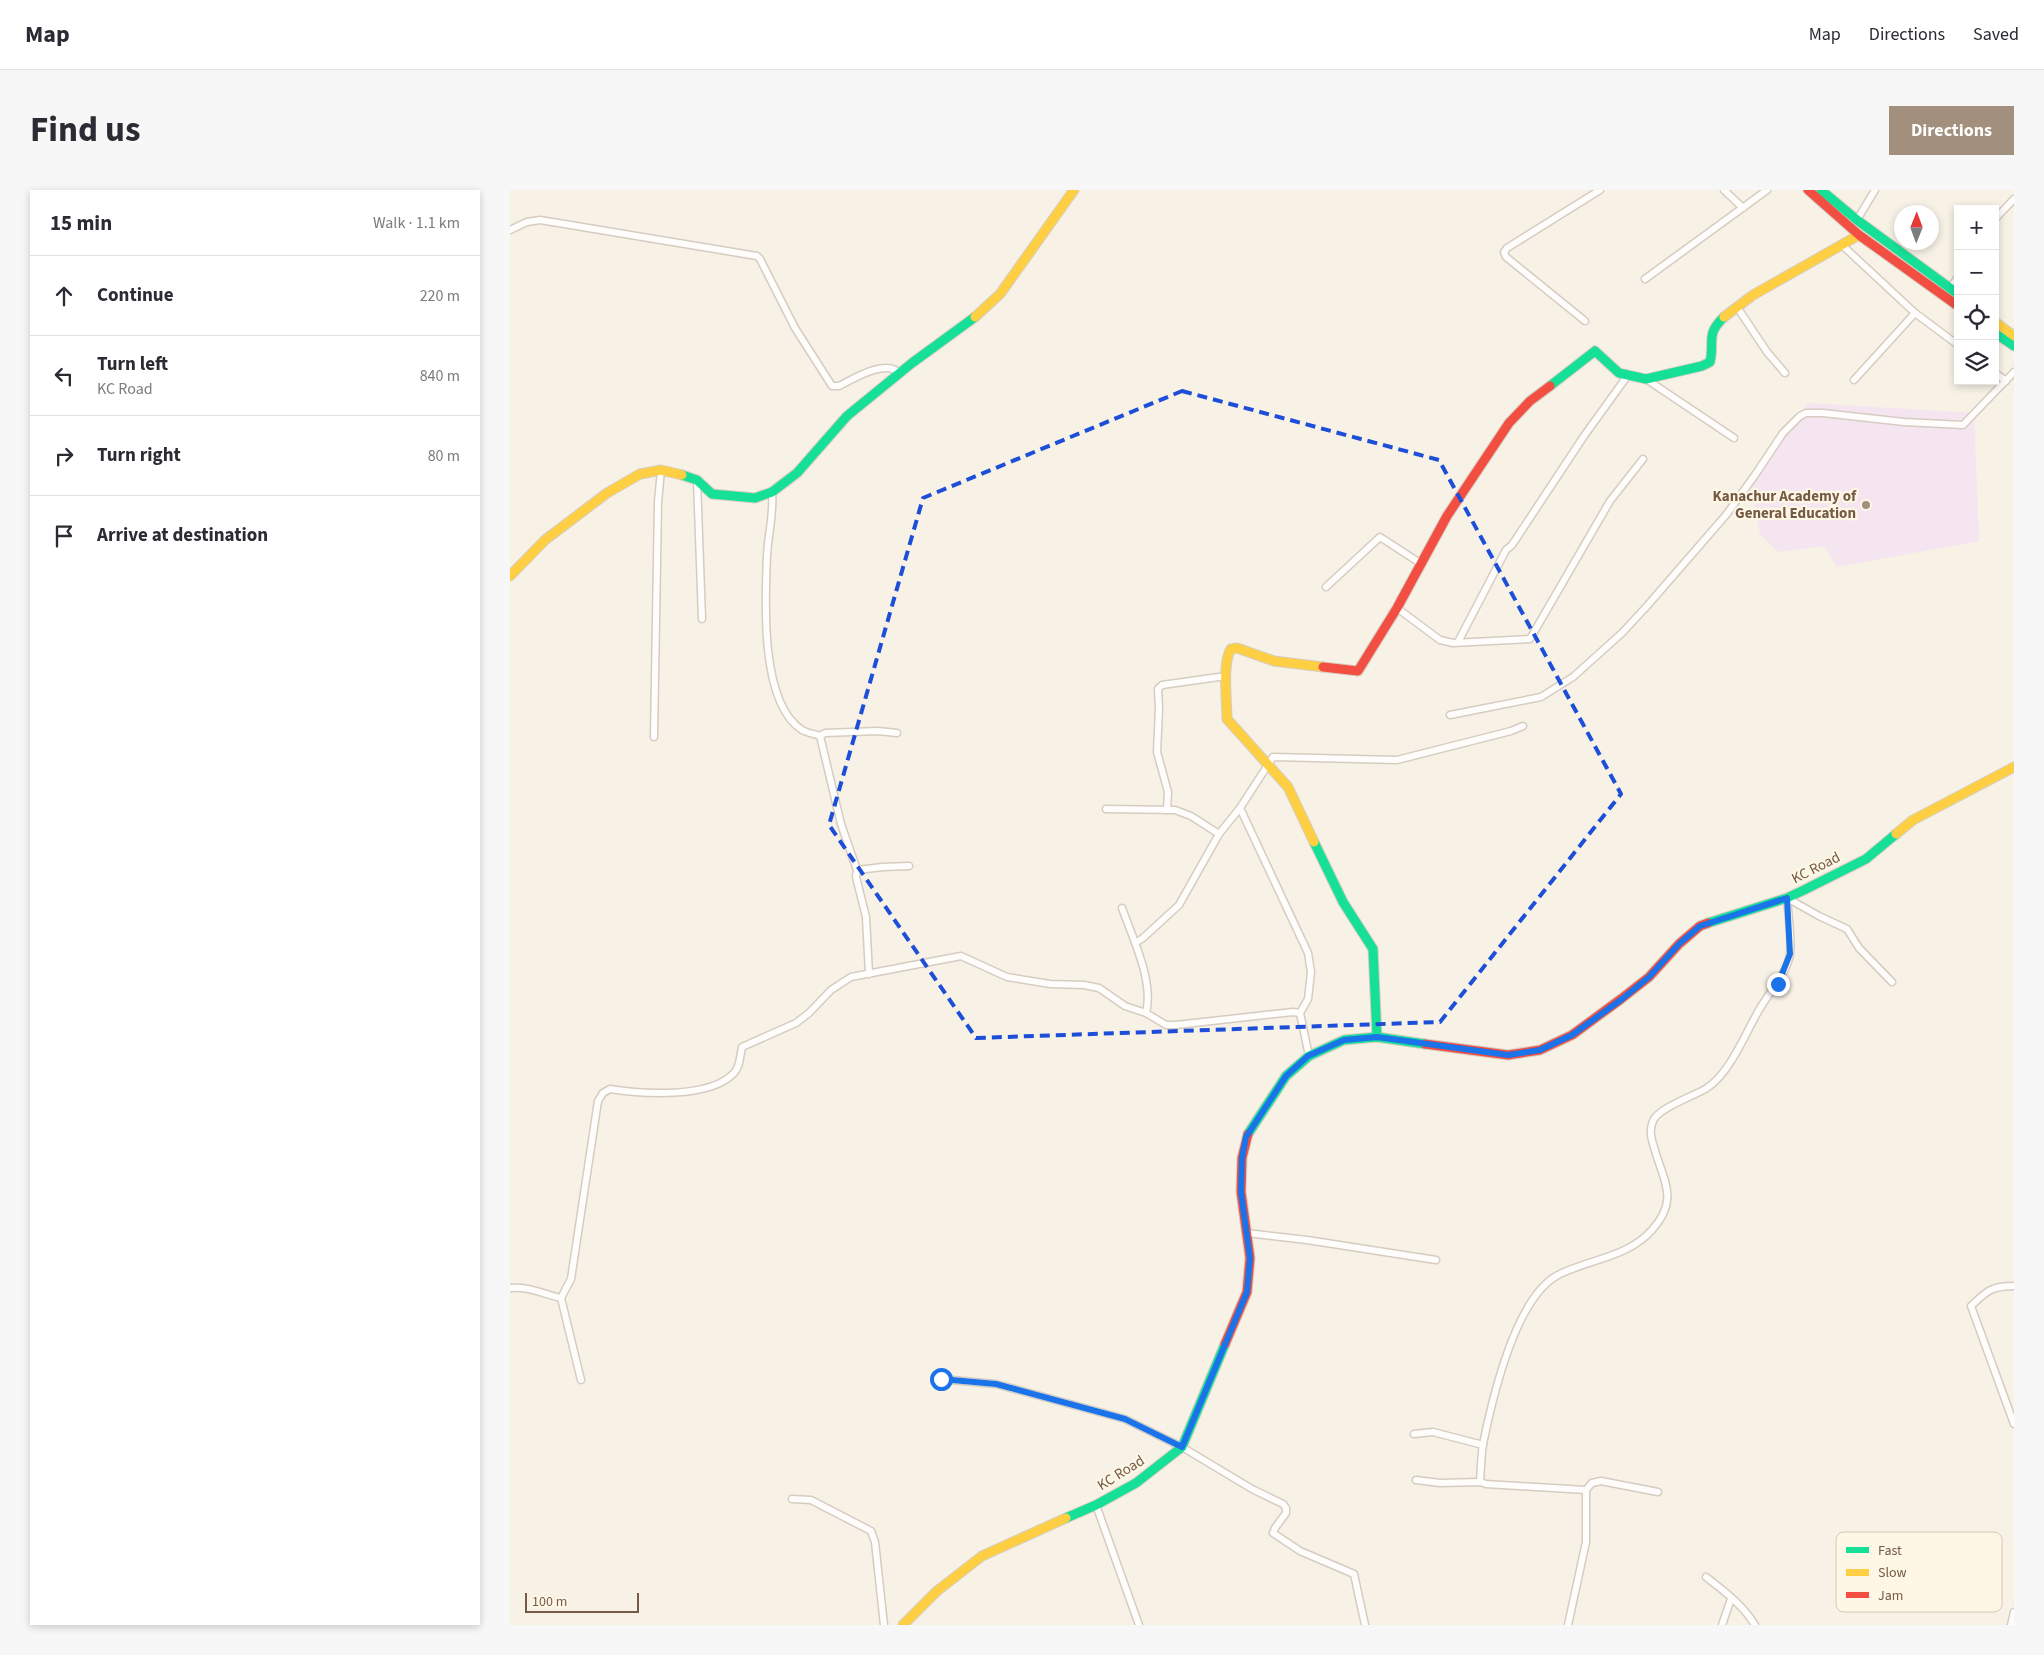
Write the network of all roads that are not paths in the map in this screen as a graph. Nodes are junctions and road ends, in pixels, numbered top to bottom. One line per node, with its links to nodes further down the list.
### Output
1 (1074, 190): 29 (main road)
2 (1600, 190): 22 (street)
3 (1724, 190): 9 (street)
4 (1767, 190): 9 (street)
5 (1808, 190): 13 (main road)
6 (1821, 190): 11 (main road)
7 (1875, 190): 11 (street)
8 (2014, 199): 10 (street)
9 (1743, 208): 17 (street)
10 (1999, 215)
11 (1857, 220): 14 (main road)
12 (510, 230): 29 (street)
13 (1860, 235): 15 (main road); 16 (main road)
14 (1888, 243): 16 (main road); 18 (main road)
15 (1843, 246): 20 (main road); 21 (street)
16 (1882, 251): 19 (main road)
17 (1645, 279)
18 (1954, 292)
19 (1954, 303)
20 (1737, 307): 27 (street); 32 (main road)
21 (1915, 313): 26 (street); 33 (street)
22 (1585, 321)
23 (1999, 326): 25 (main road)
24 (1999, 334): 25 (main road)
25 (2012, 339)
26 (1954, 342)
27 (1785, 372)
28 (2014, 372): 34 (street)
29 (900, 373): 39 (main road)
30 (1628, 375): 32 (main road); 40 (main road); 45 (street)
31 (1999, 376): 34 (street)
32 (1646, 379): 35 (street)
33 (1854, 380)
34 (2006, 381): 47 (street)
35 (1734, 438)
36 (1643, 458): 45 (street)
37 (661, 470): 38 (main road); 41 (main road); 51 (street)
38 (697, 480): 39 (main road); 44 (street)
39 (772, 492): 50 (street)
40 (1420, 563): 42 (street); 43 (main road)
41 (510, 576)
42 (1326, 588)
43 (1397, 608): 45 (street); 46 (main road)
44 (702, 619)
45 (1458, 642)
46 (1226, 676): 52 (main road); 56 (street)
47 (1450, 715)
48 (1523, 726): 52 (street)
49 (897, 733): 50 (street)
50 (820, 736): 59 (street)
51 (654, 737)
52 (1268, 763): 54 (street); 67 (main road)
53 (2014, 767): 60 (main road, KC Road)
54 (1240, 808): 57 (street); 66 (street)
55 (1106, 809): 56 (street)
56 (1168, 810): 57 (street)
57 (1219, 834): 62 (street)
58 (909, 866): 59 (street)
59 (856, 870): 63 (street)
60 (1787, 898): 64 (street); 67 (main road, KC Road); 78 (street)
61 (1122, 908): 62 (street)
62 (1135, 943): 65 (street)
63 (869, 974): 65 (street); 73 (street)
64 (1892, 982)
65 (1146, 1013): 66 (street)
66 (1300, 1013): 68 (street)
67 (1377, 1037): 68 (main road, KC Road)
68 (1308, 1056): 69 (main road, KC Road)
69 (1246, 1233): 70 (street); 79 (main road, KC Road)
70 (1436, 1260)
71 (2014, 1286): 76 (street)
72 (510, 1288): 73 (street)
73 (561, 1298): 75 (street)
74 (941, 1379): 79 (street)
75 (581, 1380)
76 (2014, 1424)
77 (1414, 1434): 78 (street)
78 (1483, 1446): 81 (street)
79 (1182, 1447): 85 (main road, KC Road); 92 (street)
80 (1416, 1480): 81 (street)
81 (1480, 1482): 82 (street)
82 (1586, 1490): 83 (street); 93 (street)
83 (1658, 1492)
84 (792, 1499): 89 (street)
85 (1096, 1504): 90 (main road, KC Road); 91 (street)
86 (1706, 1577): 87 (street)
87 (1731, 1599): 94 (street); 95 (street)
88 (2014, 1612): 96 (street)
89 (884, 1625)
90 (903, 1625)
91 (1139, 1625)
92 (1365, 1625)
93 (1568, 1625)
94 (1722, 1625)
95 (1755, 1625)
96 (2011, 1625)

